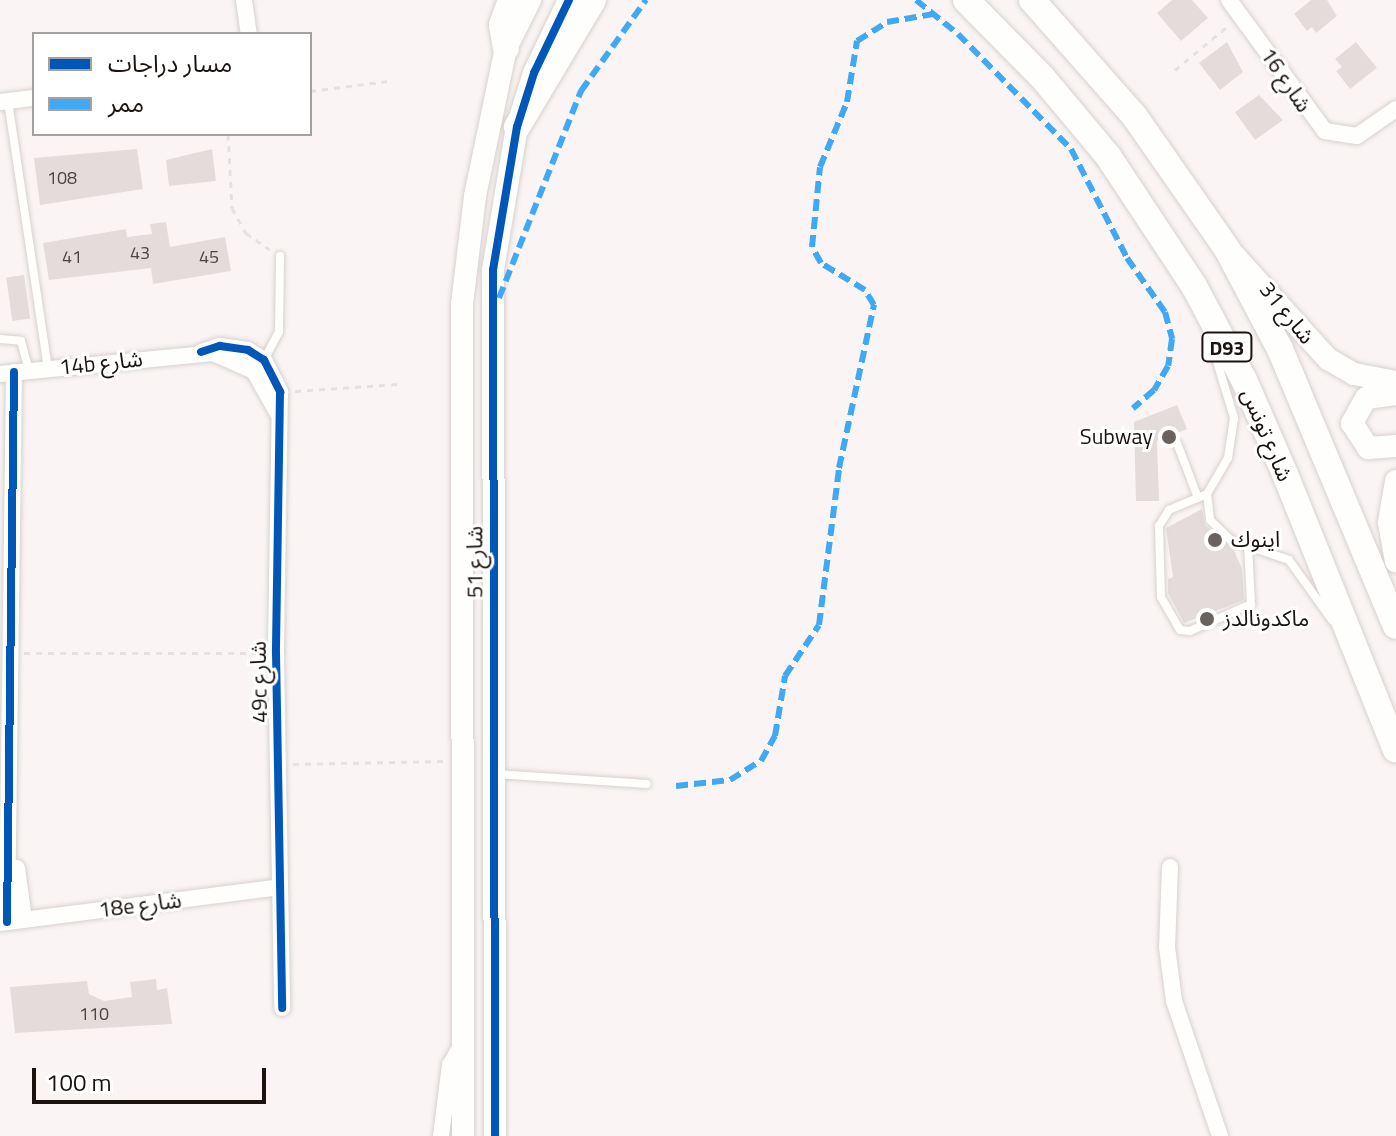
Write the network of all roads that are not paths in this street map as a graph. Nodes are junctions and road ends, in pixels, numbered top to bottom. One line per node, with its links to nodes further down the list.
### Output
1 (244, 0): 9 (street)
2 (511, 0): 10 (main road)
3 (530, 0): 10 (street, شارع 51)
4 (569, 0): 14 (street, شارع 51)
5 (593, 0): 14 (main road)
6 (966, 0): 17 (main road, شارع تونس / D93)
7 (1032, 0): 15 (main road, شارع تونس / D93)
8 (1229, 0): 13 (street, شارع 16)
9 (249, 32)
10 (506, 48): 41 (street, شارع 51)
11 (32, 98): 12 (street)
12 (4, 102): 20 (lane)
13 (1396, 109)
14 (517, 127): 35 (street, شارع 51)
15 (1227, 249): 22 (street, شارع 31); 31 (main road, شارع تونس / D93)
16 (280, 256): 19 (lane)
17 (1207, 309): 28 (lane); 32 (main road, شارع تونس / D93)
18 (0, 339): 21 (lane)
19 (259, 366): 20 (street, 14b شارع); 24 (street); 24 (street, 49c شارع)
20 (48, 369): 21 (street, 14b شارع)
21 (11, 374): 33 (street)
22 (1396, 382)
23 (1396, 394): 26 (street)
24 (278, 413): 38 (street, 49c شارع)
25 (1177, 443): 28 (lane)
26 (1396, 446)
27 (1396, 481): 30 (street)
28 (1203, 496): 29 (lane); 29 (lane)
29 (1248, 544): 32 (lane)
30 (1396, 561)
31 (1396, 626)
32 (1359, 659): 34 (main road, شارع تونس / D93)
33 (5, 698): 39 (street)
34 (1396, 750)
35 (494, 774): 36 (lane); 44 (street, شارع 51)
36 (647, 784)
37 (1170, 867): 45 (street)
38 (280, 887): 39 (street, 18e شارع); 40 (street, 49c شارع)
39 (10, 921)
40 (282, 1008)
41 (462, 1044): 42 (street); 43 (street, شارع 51)
42 (441, 1136)
43 (463, 1136)
44 (495, 1136)
45 (1220, 1136)

